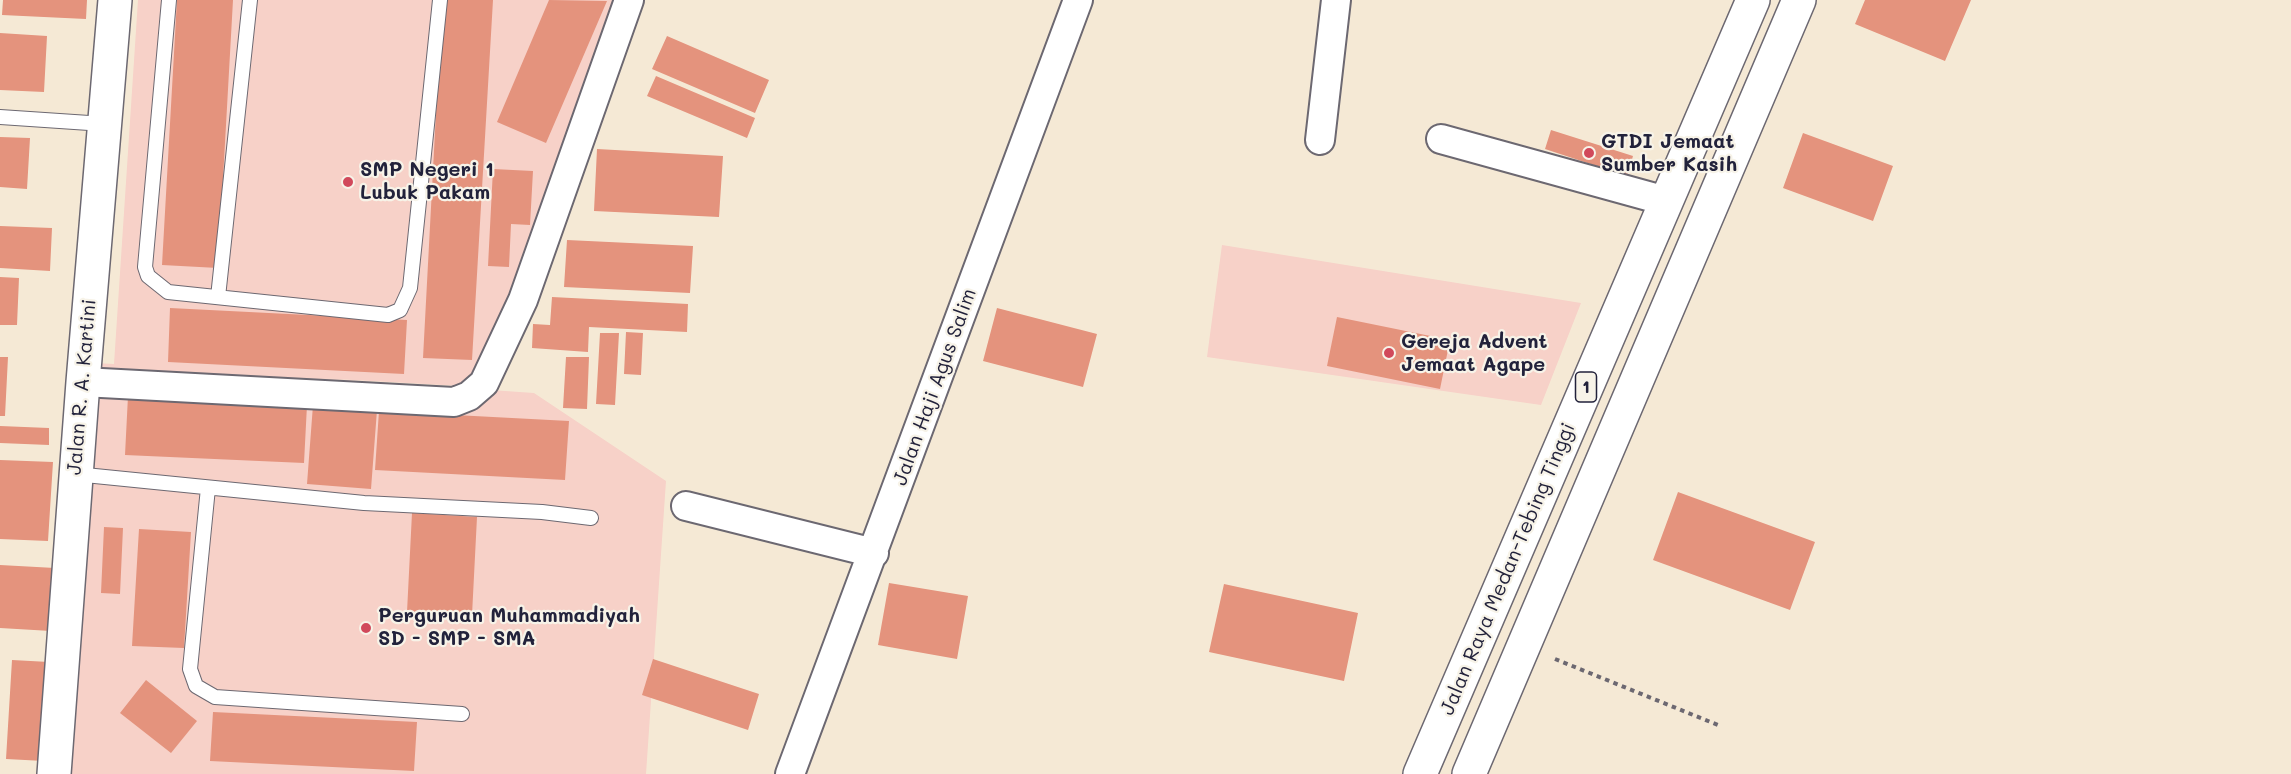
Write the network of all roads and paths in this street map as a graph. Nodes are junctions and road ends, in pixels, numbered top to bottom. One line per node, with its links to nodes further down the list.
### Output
1 (116, 0): 11 (main road, Jalan R. A. Kartini)
2 (169, 0): 15 (lane)
3 (250, 0): 15 (lane)
4 (440, 0): 15 (lane)
5 (629, 0): 16 (street)
6 (1078, 0): 21 (street, Jalan Haji Agus Salim)
7 (1336, 0): 13 (street)
8 (1753, 0): 14 (main road, Jalan Raya Medan-Tebing Tinggi / 1)
9 (1799, 0): 22 (main road, 1)
10 (0, 117): 11 (lane)
11 (104, 124): 16 (main road, Jalan R. A. Kartini)
12 (1441, 139): 14 (street)
13 (1320, 140)
14 (1666, 201): 24 (main road, Jalan Raya Medan-Tebing Tinggi / 1)
15 (218, 297)
16 (83, 382): 17 (main road, Jalan R. A. Kartini)
17 (75, 474): 18 (lane); 27 (main road, Jalan R. A. Kartini)
18 (208, 488): 20 (lane); 23 (lane)
19 (686, 506): 21 (street)
20 (591, 518)
21 (873, 553): 28 (street, Jalan Haji Agus Salim)
22 (1524, 647): 25 (path); 26 (main road, 1)
23 (462, 714)
24 (1444, 718): 26 (main road); 29 (main road, Jalan Raya Medan-Tebing Tinggi / 1)
25 (1718, 725)
26 (1486, 734): 30 (main road, 1)
27 (54, 774)
28 (790, 774)
29 (1420, 774)
30 (1469, 774)

